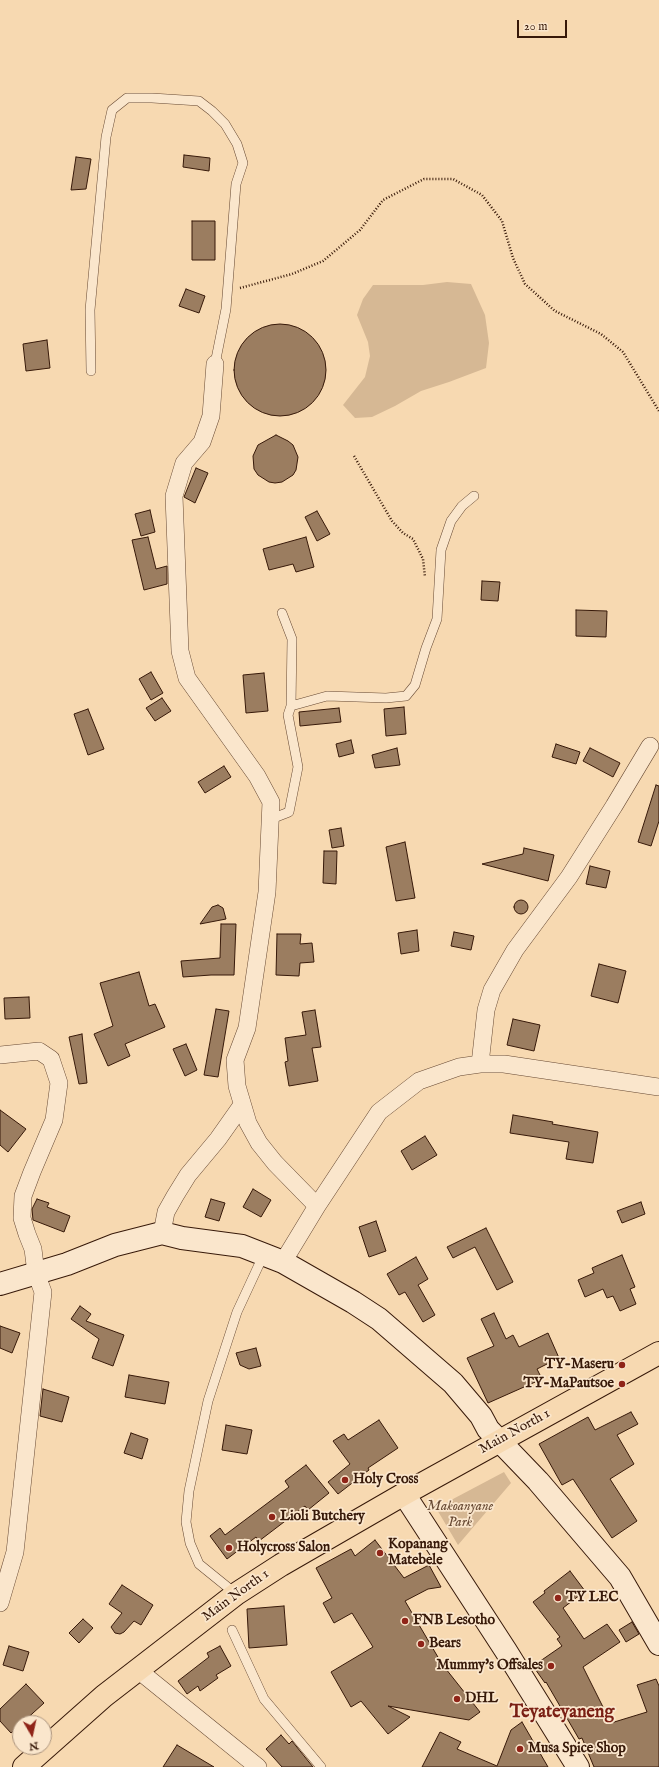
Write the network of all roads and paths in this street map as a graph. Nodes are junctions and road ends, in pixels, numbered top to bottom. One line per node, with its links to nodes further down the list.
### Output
1 (228, 292): 2 (lane); 3 (lane); 4 (path)
2 (215, 364): 11 (street)
3 (92, 371)
4 (659, 412)
5 (354, 456): 7 (path)
6 (474, 496): 7 (lane)
7 (438, 599): 9 (lane)
8 (282, 613): 9 (lane)
9 (291, 706): 11 (lane)
10 (650, 746): 13 (street)
11 (271, 819): 15 (street)
12 (0, 1055): 19 (street)
13 (480, 1064): 14 (street); 16 (street)
14 (659, 1087)
15 (242, 1105): 16 (street); 17 (street)
16 (317, 1206): 18 (street)
17 (162, 1233): 18 (main road); 19 (main road)
18 (273, 1259): 22 (main road); 24 (lane)
19 (36, 1273): 20 (main road); 25 (street)
20 (0, 1284)
21 (659, 1353): 22 (main road, Main North 1)
22 (500, 1440): 23 (main road, Main North 1); 27 (main road)
23 (404, 1494): 24 (main road, Main North 1); 32 (main road)
24 (236, 1594): 28 (main road, Main North 1)
25 (0, 1603)
26 (232, 1630): 31 (lane)
27 (659, 1644)
28 (138, 1670): 29 (main road, Main North 1); 30 (street)
29 (24, 1767)
30 (258, 1767)
31 (321, 1767)
32 (578, 1767)

